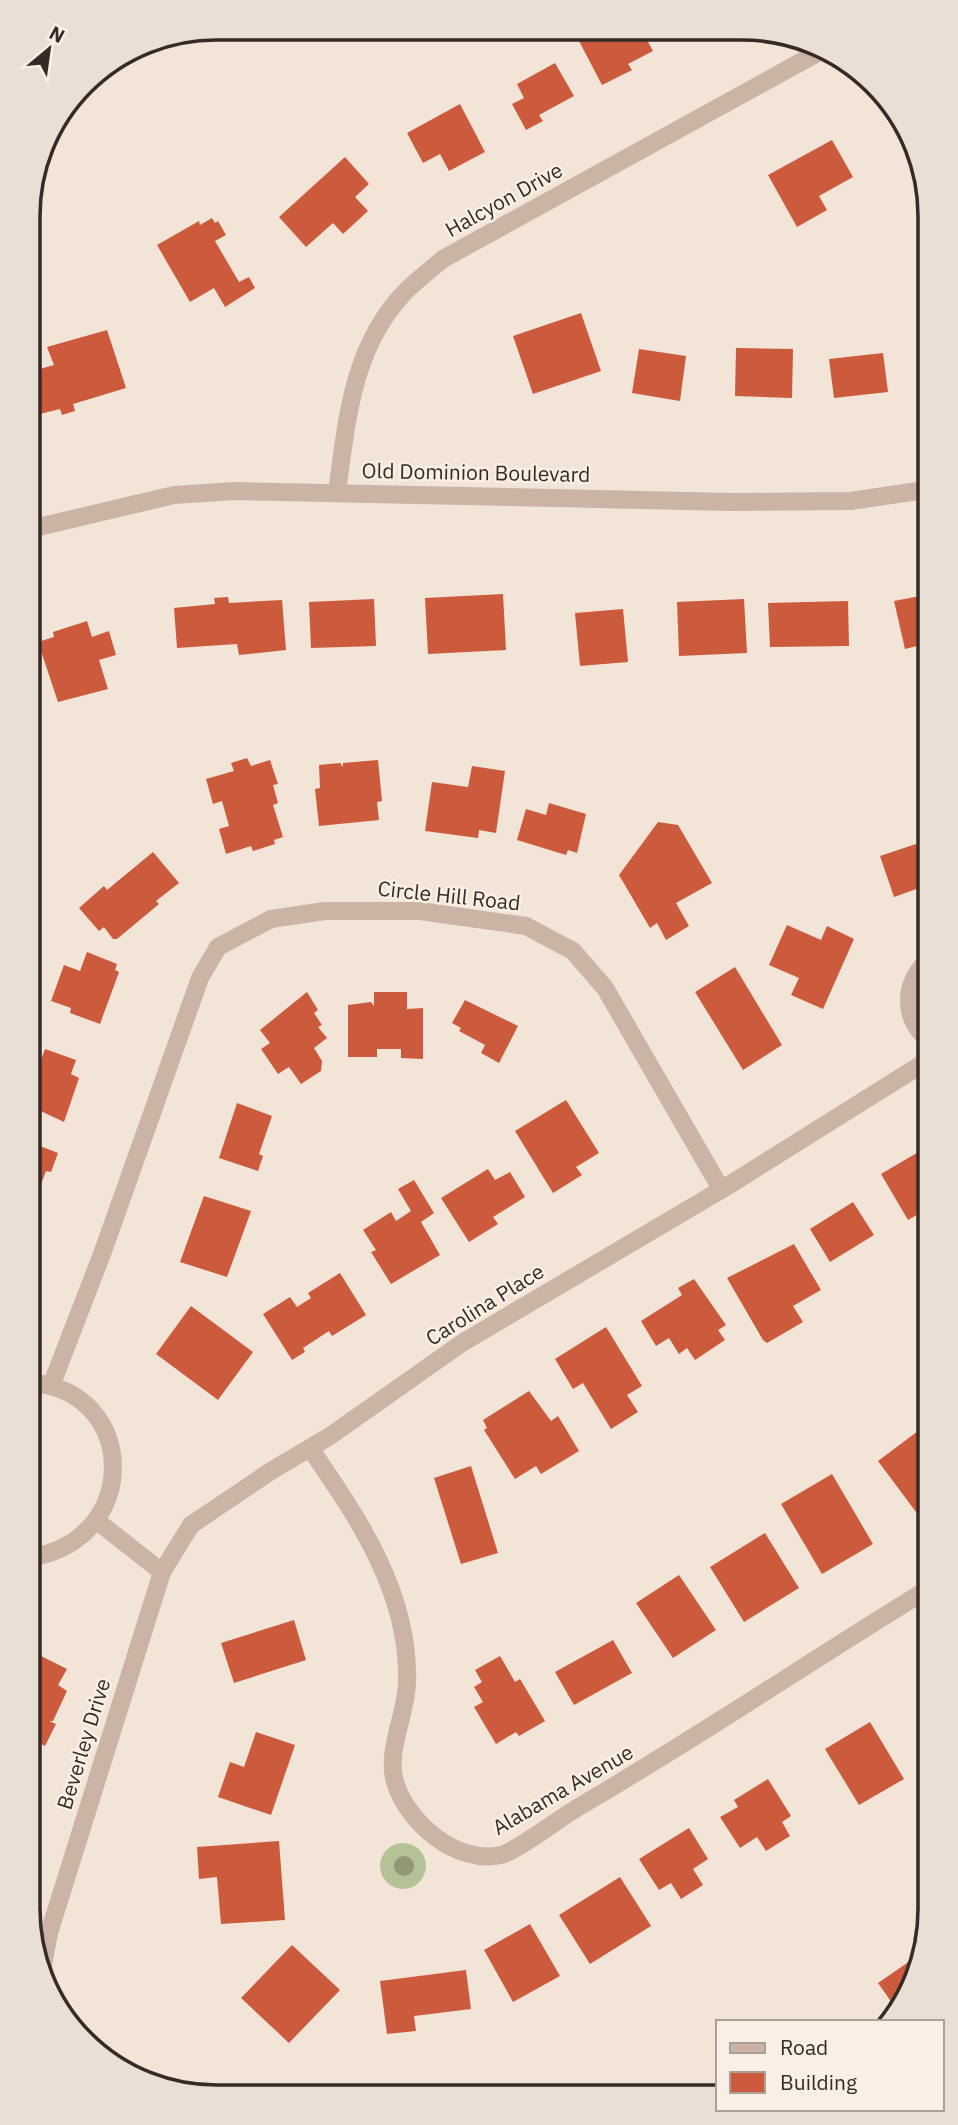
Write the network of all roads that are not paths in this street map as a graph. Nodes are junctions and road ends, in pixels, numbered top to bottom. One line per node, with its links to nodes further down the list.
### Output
1 (812, 56): 3 (street, Halcyon Drive)
2 (918, 491): 3 (street, Old Dominion Boulevard)
3 (337, 492): 4 (street, Old Dominion Boulevard)
4 (41, 526)
5 (918, 972): 6 (street)
6 (918, 1028)
7 (918, 1067): 8 (street, Carolina Place)
8 (721, 1189): 10 (street, Circle Hill Road); 11 (street, Carolina Place)
9 (40, 1384): 10 (street)
10 (51, 1386): 12 (street)
11 (310, 1448): 14 (street, Carolina Place); 15 (street, Alabama Avenue)
12 (97, 1521): 13 (street); 14 (street)
13 (40, 1555)
14 (162, 1572): 16 (street, Beverley Drive)
15 (917, 1596)
16 (45, 1952)

